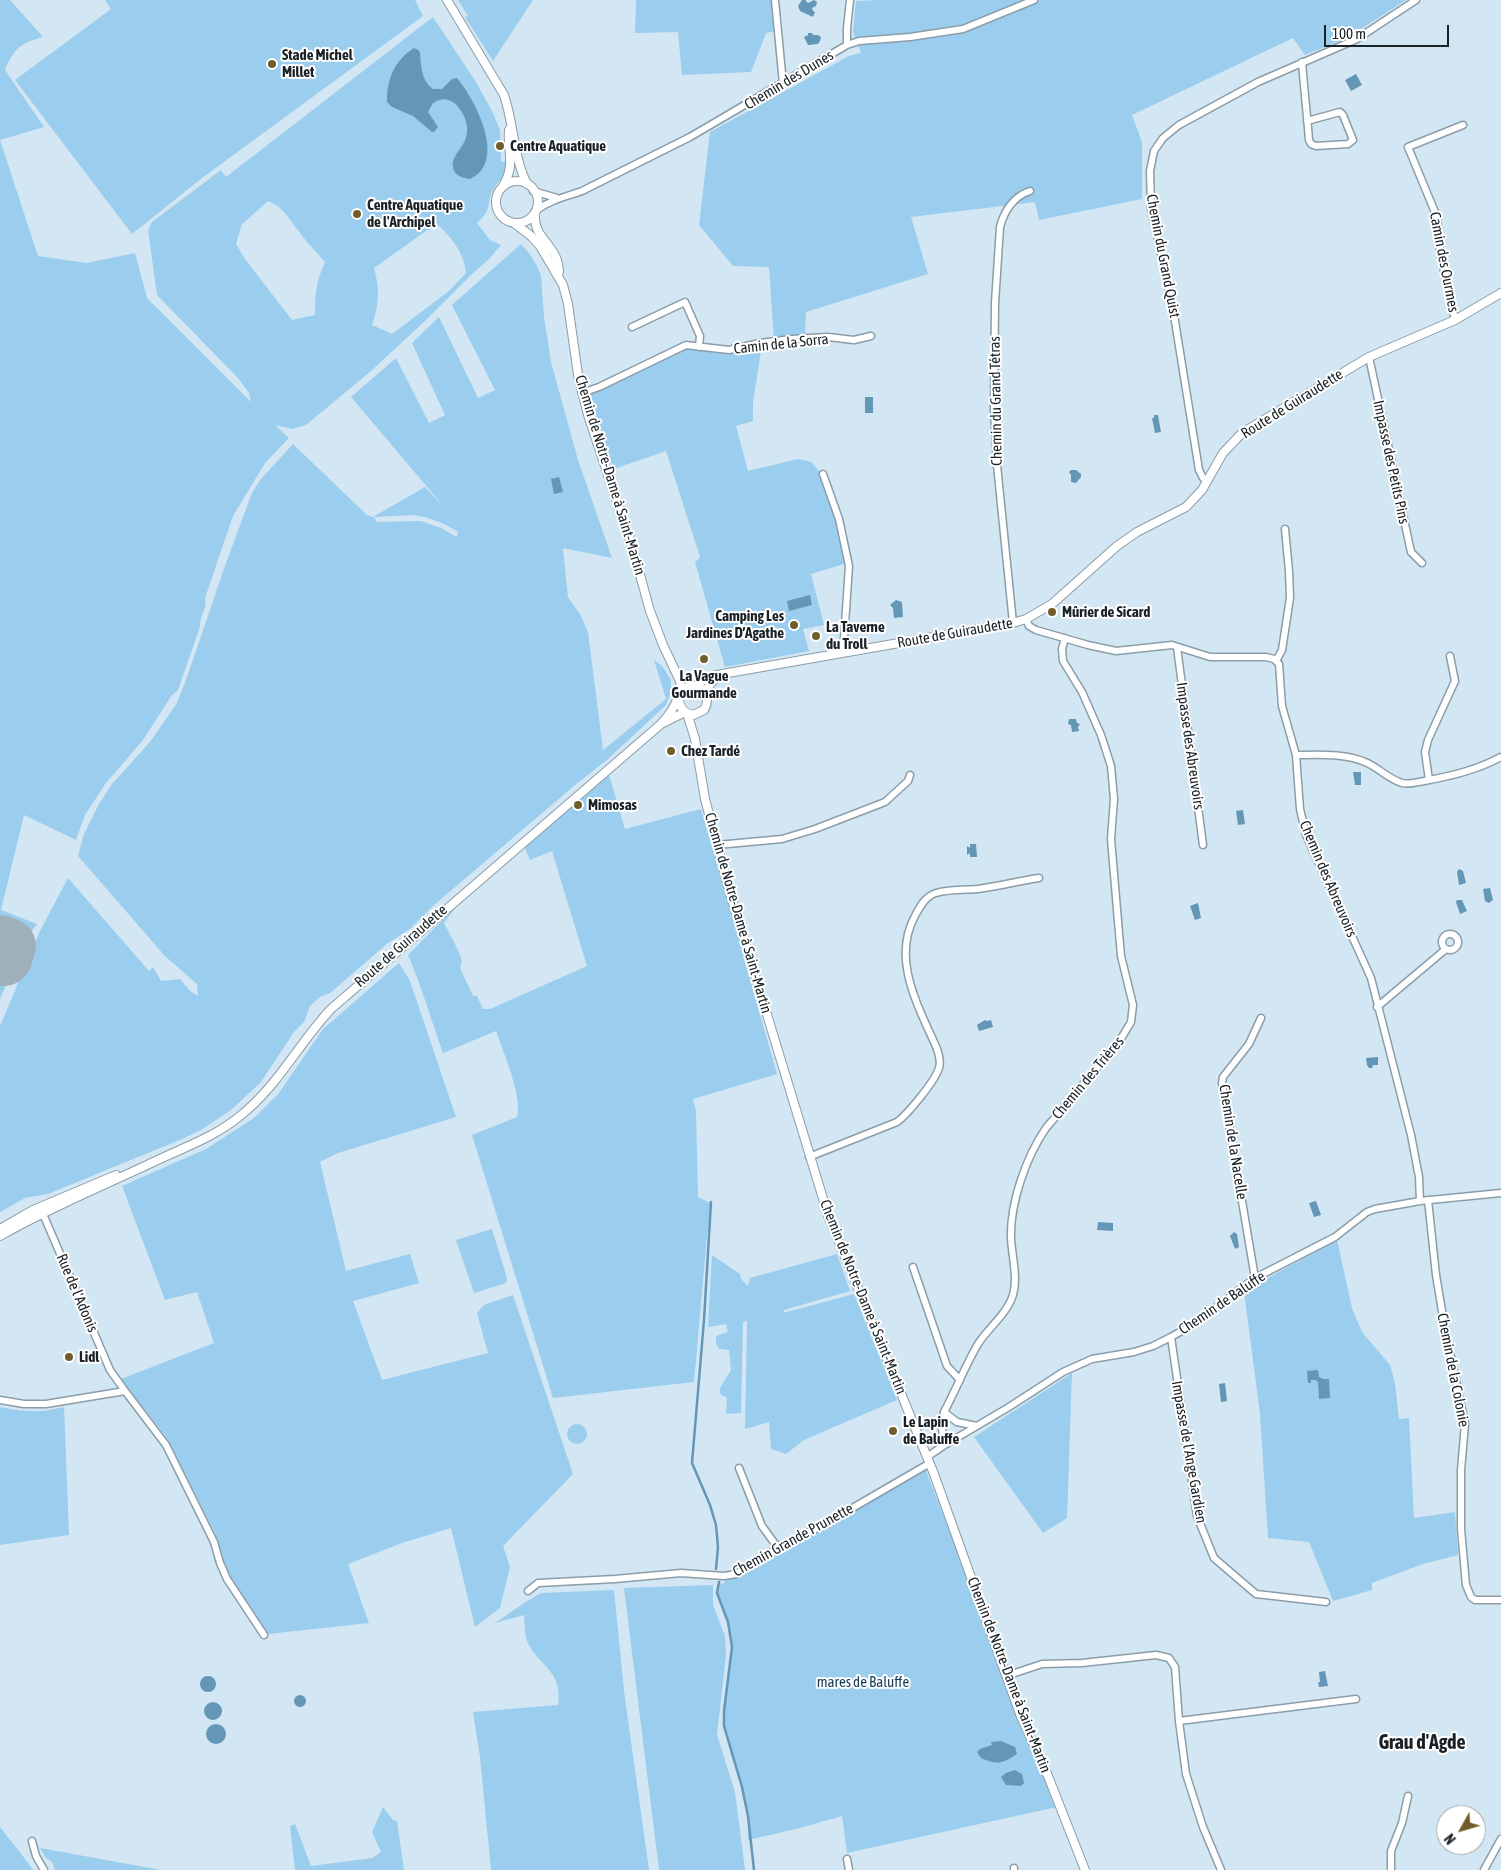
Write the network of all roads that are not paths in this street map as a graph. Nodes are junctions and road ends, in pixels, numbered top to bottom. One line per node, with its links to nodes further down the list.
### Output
1 (447, 0): 9 (street)
2 (775, 0): 8 (street)
3 (850, 0): 6 (street)
4 (1034, 0): 6 (street, Chemin des Dunes)
5 (1416, 0): 7 (street, Chemin du Grand Quist)
6 (847, 45): 8 (street, Chemin des Dunes)
7 (1302, 62): 10 (street); 28 (street, Chemin du Grand Quist)
8 (782, 84): 16 (street, Chemin des Dunes)
9 (510, 118): 12 (street); 13 (street)
10 (1307, 121): 10 (street)
11 (1463, 125): 21 (street, Camin des Ourmes)
12 (526, 184): 13 (street); 14 (street)
13 (503, 186): 18 (street)
14 (534, 191): 16 (street); 17 (street)
15 (1030, 191): 32 (street, Chemin du Grand Tétras)
16 (557, 198): 17 (street, Chemin des Dunes)
17 (535, 212): 18 (street); 19 (street, Chemin de Notre-Dame à Saint-Martin)
18 (514, 223): 19 (street, Chemin de Notre-Dame à Saint-Martin)
19 (561, 279): 26 (street, Chemin de Notre-Dame à Saint-Martin)
20 (1501, 293): 21 (street, Route de Guiraudette)
21 (1455, 320): 25 (street, Route de Guiraudette)
22 (632, 327): 24 (street)
23 (870, 336): 24 (street, Camin de la Sorra)
24 (699, 346): 26 (street, Camin de la Sorra)
25 (1369, 357): 28 (street, Route de Guiraudette); 30 (street, Impasse des Petits Pins)
26 (582, 393): 38 (street, Chemin de Notre-Dame à Saint-Martin)
27 (823, 474): 35 (street)
28 (1208, 481): 31 (street, Route de Guiraudette)
29 (1285, 529): 37 (street)
30 (1422, 563)
31 (1026, 619): 32 (street, Route de Guiraudette); 33 (street)
32 (1013, 623): 35 (street, Route de Guiraudette)
33 (1065, 638): 34 (street); 69 (street, Chemin des Trières)
34 (1177, 647): 37 (street); 52 (street, Impasse des Abreuvoirs)
35 (843, 653): 39 (street, Route de Guiraudette)
36 (1450, 656): 50 (street)
37 (1276, 661): 47 (street, Chemin des Abreuvoirs)
38 (673, 668): 40 (street, Chemin de Notre-Dame à Saint-Martin); 42 (street, Chemin de Notre-Dame à Saint-Martin)
39 (721, 675): 40 (street, Route de Guiraudette); 41 (street)
40 (694, 686): 41 (street); 42 (street)
41 (705, 692): 44 (street)
42 (680, 695): 43 (street); 45 (street, Route de Guiraudette)
43 (686, 713): 44 (street); 45 (street, Route de Guiraudette); 46 (street, Chemin de Notre-Dame à Saint-Martin)
44 (698, 714): 46 (street, Chemin de Notre-Dame à Saint-Martin)
45 (661, 724): 58 (street, Route de Guiraudette)
46 (695, 739): 51 (street, Chemin de Notre-Dame à Saint-Martin)
47 (1296, 755): 50 (street); 55 (street, Chemin des Abreuvoirs)
48 (1501, 757): 50 (street)
49 (910, 775): 51 (street)
50 (1429, 780)
51 (717, 845): 57 (street, Chemin de Notre-Dame à Saint-Martin)
52 (1204, 845)
53 (1039, 878): 57 (street)
54 (1446, 949): 55 (street)
55 (1377, 1007): 62 (street, Chemin des Abreuvoirs)
56 (1261, 1018): 67 (street, Chemin de la Nacelle)
57 (809, 1157): 75 (street, Chemin de Notre-Dame à Saint-Martin)
58 (146, 1165): 59 (street, Route de Guiraudette); 63 (street, Route de Guiraudette)
59 (129, 1170): 63 (street, Route de Guiraudette); 64 (street, Route de Guiraudette)
60 (1501, 1192): 61 (street, Chemin de Baluffe)
61 (1428, 1200): 62 (street, Chemin de Baluffe); 79 (street, Chemin de la Colonie)
62 (1420, 1201): 67 (street, Chemin de Baluffe)
63 (43, 1214): 65 (street, Route de Guiraudette); 70 (street, Rue de l'Adonis)
64 (0, 1229)
65 (0, 1236)
66 (913, 1268): 69 (street)
67 (1255, 1278): 68 (street, Chemin de Baluffe)
68 (1171, 1337): 73 (street, Chemin de Baluffe); 80 (street, Impasse de l'Ange Gardien)
69 (960, 1380): 72 (street, Chemin des Trières)
70 (125, 1391): 71 (street); 81 (street, Rue de l'Adonis)
71 (0, 1400)
72 (944, 1412): 73 (street); 74 (street, Chemin des Trières)
73 (977, 1426): 74 (street, Chemin de Baluffe)
74 (943, 1446): 75 (street, Chemin de Baluffe)
75 (928, 1460): 77 (street, Chemin Grande Prunette); 82 (street, Chemin de Notre-Dame à Saint-Martin)
76 (738, 1468): 77 (street)
77 (778, 1548): 78 (street, Chemin Grande Prunette)
78 (528, 1591)
79 (1501, 1600)
80 (1326, 1602)
81 (264, 1634)
82 (1006, 1676): 84 (street); 91 (street, Chemin de Notre-Dame à Saint-Martin)
83 (1356, 1698): 84 (street)
84 (1179, 1721): 92 (street)
85 (1408, 1796): 93 (street)
86 (1501, 1839): 94 (street)
87 (32, 1841): 89 (street)
88 (847, 1859): 90 (street)
89 (44, 1870)
90 (849, 1870)
91 (1085, 1870)
92 (1220, 1870)
93 (1390, 1870)
94 (1484, 1870)

